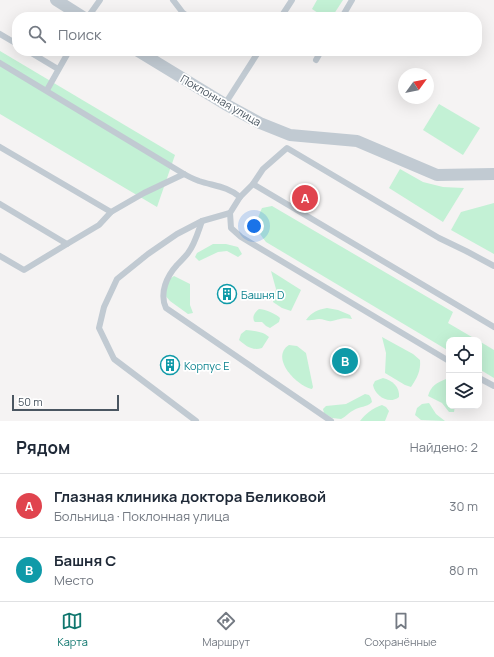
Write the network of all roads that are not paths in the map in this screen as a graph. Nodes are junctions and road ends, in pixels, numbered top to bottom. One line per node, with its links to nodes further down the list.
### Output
1 (56, 0): 6 (street)
2 (100, 0): 7 (lane)
3 (173, 0): 8 (lane)
4 (292, 0): 9 (lane)
5 (352, 0): 10 (lane)
6 (74, 12)
7 (92, 12)
8 (182, 12)
9 (284, 12)
10 (345, 12)
11 (0, 34): 12 (lane)
12 (12, 41)
13 (36, 56): 20 (lane)
14 (66, 56): 20 (lane)
15 (146, 56): 22 (street, Поклонная улица)
16 (256, 56): 22 (lane)
17 (318, 56): 18 (lane)
18 (316, 60)
19 (0, 63): 21 (lane)
20 (58, 69): 21 (lane)
21 (47, 90): 24 (lane)
22 (225, 104): 25 (street, Поклонная улица)
23 (0, 147): 29 (lane)
24 (184, 174): 27 (lane); 29 (lane)
25 (494, 174)
26 (254, 184): 27 (lane); 34 (lane); 35 (lane)
27 (240, 197): 30 (lane)
28 (0, 204): 32 (lane)
29 (111, 212): 32 (lane)
30 (230, 213): 31 (lane); 36 (lane)
31 (202, 221): 39 (lane); 40 (lane)
32 (67, 244): 33 (lane)
33 (0, 256)
34 (494, 266)
35 (494, 327)
36 (446, 359)
37 (482, 380): 38 (lane)
38 (494, 386)
39 (196, 421)
40 (331, 421)

